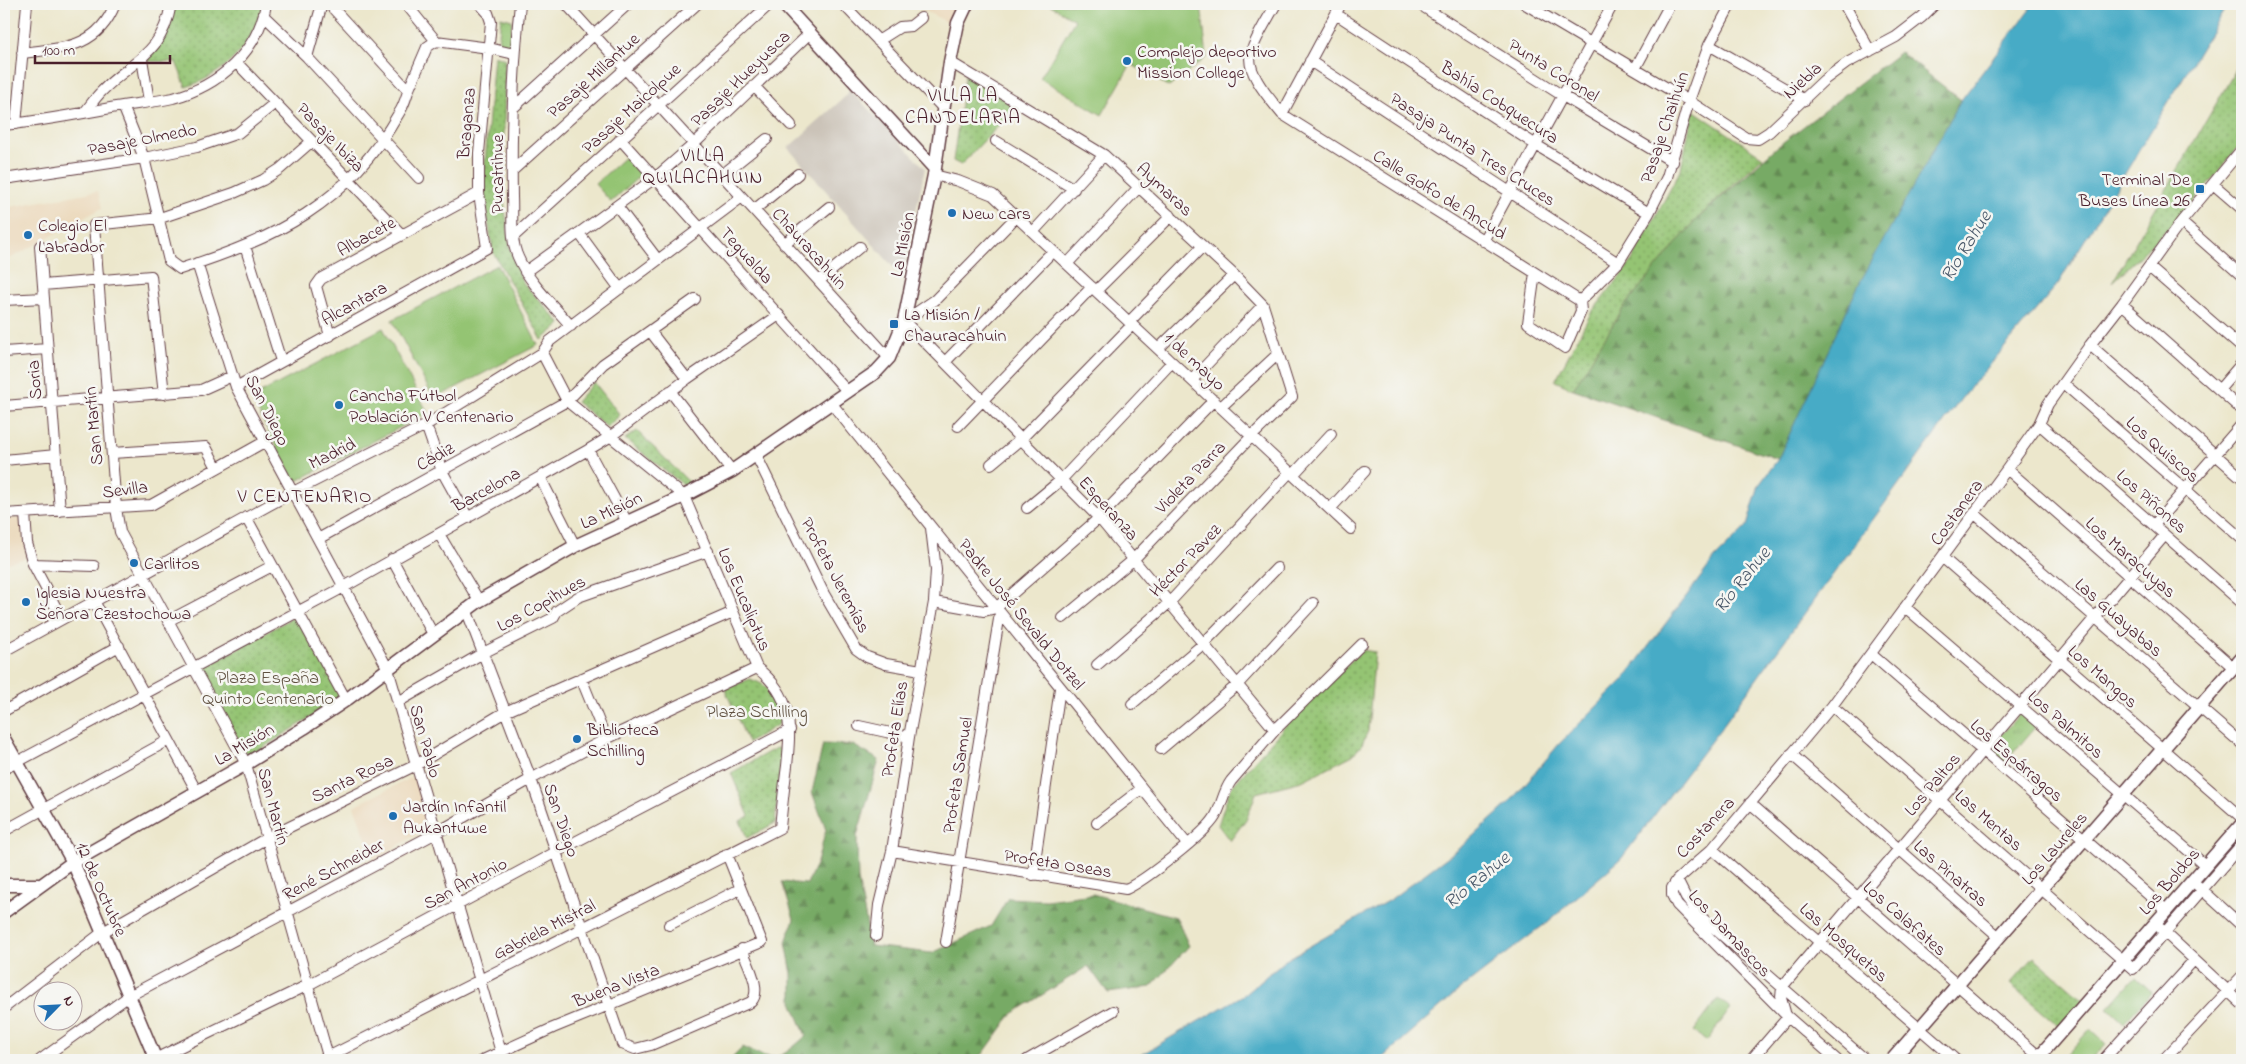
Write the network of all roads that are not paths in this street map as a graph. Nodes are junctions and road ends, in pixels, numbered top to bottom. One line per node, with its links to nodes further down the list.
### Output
1 (27, 4): 37 (street)
2 (115, 4): 37 (street)
3 (171, 4): 40 (street)
4 (266, 4): 27 (street)
5 (322, 4): 39 (street)
6 (329, 4): 47 (street)
7 (406, 4): 31 (street)
8 (480, 4): 35 (street, Braganza)
9 (520, 4): 38 (street, Pucatrihue)
10 (566, 4): 30 (street, Chauracahuin)
11 (628, 4): 30 (street)
12 (697, 4): 44 (street, Pasaje Millantue)
13 (770, 4): 55 (street, Pasaje Maicolpue)
14 (783, 4): 29 (street)
15 (843, 4): 32 (street)
16 (967, 4): 43 (street, La Misión)
17 (1276, 4): 60 (street, Calle Golfo de Ancud)
18 (1341, 4): 26 (street)
19 (1419, 4): 50 (street, Punta Coronel)
20 (1526, 4): 33 (street, Niebla)
21 (1614, 4): 33 (street)
22 (1670, 4): 45 (street)
23 (1731, 4): 34 (street, Pasaje Chaihuín)
24 (1935, 4): 36 (street, Niebla)
25 (1846, 5): 36 (street)
26 (1336, 14): 41 (street); 70 (street, BahÍa Cobquecura)
27 (264, 16): 39 (street); 42 (street)
28 (921, 18): 32 (street)
29 (810, 33): 46 (street, Pasaje Hueyusca); 76 (street)
30 (594, 35): 44 (street, Chauracahuin); 57 (street)
31 (436, 41): 35 (street); 47 (street)
32 (878, 42): 48 (street)
33 (1592, 43): 45 (street, Niebla); 50 (street)
34 (1709, 44): 51 (street); 53 (street, Pasaje Chaihuín)
35 (489, 48): 38 (street); 86 (street, Braganza)
36 (1870, 51): 51 (street, Niebla)
37 (22, 53): 61 (street)
38 (514, 54): 57 (street, Pucatrihue)
39 (307, 57): 66 (street)
40 (142, 59): 52 (street); 59 (street)
41 (1310, 61): 60 (street); 87 (street, Pasaja Punta Tres Cruces)
42 (236, 62): 52 (street); 54 (street, Pasaje Ibiza)
43 (950, 62): 49 (street, La Misión); 72 (street, Aymaras)
44 (625, 68): 55 (street, Chauracahuin); 75 (street, Pasaje Millantue)
45 (1635, 69): 53 (street, Niebla)
46 (754, 86): 63 (street); 69 (street, Pasaje Hueyusca)
47 (408, 90): 66 (street)
48 (925, 91): 49 (street); 58 (street)
49 (946, 92): 58 (street, La Misión)
50 (1563, 96): 70 (street); 74 (street, Punta Coronel)
51 (1805, 100): 53 (street, Niebla)
52 (148, 101): 56 (street)
53 (1689, 102): 74 (street, Pasaje Chaihuín)
54 (275, 103): 67 (street, Pasaje Ibiza); 73 (street, Pasaje Olmedo)
55 (658, 105): 64 (street, Pasaje Maicolpue); 69 (street, Chauracahuin)
56 (123, 106): 59 (street); 73 (street)
57 (513, 108): 75 (street, Pucatrihue)
58 (943, 108): 76 (street, La Misión)
59 (84, 113): 61 (street)
60 (1282, 114): 103 (street, Calle Golfo de Ancud)
61 (16, 124): 62 (street)
62 (4, 125)
63 (791, 125)
64 (620, 139): 80 (street, Tegualda); 102 (street, Pasaje Maicolpue)
65 (767, 139): 78 (street)
66 (383, 140): 79 (street); 82 (street)
67 (312, 141): 82 (street, Pasaje Ibiza); 96 (street)
68 (996, 141): 85 (street)
69 (694, 144): 78 (street, Chauracahuin); 80 (street, Pasaje Hueyusca)
70 (1536, 145): 87 (street); 93 (street, BahÍa Cobquecura)
71 (2242, 149): 83 (street, Costanera)
72 (1104, 154): 84 (street, Aymaras); 85 (street)
73 (144, 158): 81 (street, Pasaje Olmedo); 96 (street)
74 (1673, 162): 93 (street, Pasaje Chaihuín)
75 (512, 171): 102 (street, Pucatrihue)
76 (934, 171): 95 (street, 1 de mayo); 125 (street, La Misión)
77 (798, 174): 92 (street)
78 (722, 175): 88 (street, Chauracahuin)
79 (420, 178)
80 (655, 178): 89 (street, Pasaje Hueyusca); 98 (street, Tegualda)
81 (4, 179)
82 (350, 180): 101 (street, Pasaje Ibiza); 106 (street)
83 (2213, 184): 91 (street); 97 (street, Costanera)
84 (1139, 188): 94 (street, Aymaras); 114 (street)
85 (1074, 189): 99 (street)
86 (479, 192): 101 (street, Albacete); 109 (street, Braganza)
87 (1510, 193): 103 (street); 113 (street, Pasaja Punta Tres Cruces)
88 (742, 198): 92 (street, Chauracahuin); 98 (street)
89 (617, 206): 100 (street, Pasaje Hueyusca); 111 (street)
90 (829, 207): 104 (street)
91 (2242, 209)
92 (754, 210): 104 (street, Chauracahuin)
93 (1649, 213): 113 (street, Pasaje Chaihuín)
94 (1170, 216): 107 (street, Aymaras); 124 (street)
95 (1016, 217): 99 (street, 1 de mayo); 129 (street)
96 (160, 218): 112 (street); 120 (street, San Martín)
97 (2181, 222): 115 (street, Costanera); 119 (street)
98 (701, 228): 111 (street); 133 (street, Tegualda)
99 (1033, 232): 110 (street, 1 de mayo)
100 (579, 233): 116 (street, Pasaje Hueyusca); 123 (street)
101 (402, 235): 138 (street, Albacete)
102 (513, 237): 116 (street, Pucatrihue)
103 (1483, 241): 117 (street, Calle Golfo de Ancud)
104 (784, 244): 121 (street, Chauracahuin)
105 (40, 246): 122 (street, Soria)
106 (245, 246): 112 (street); 147 (street)
107 (1202, 246): 118 (street, Aymaras); 135 (street)
108 (860, 247): 121 (street)
109 (487, 248): 138 (street, Alcantara)
110 (1053, 251): 114 (street, 1 de mayo); 148 (street)
111 (658, 260): 123 (street)
112 (197, 263): 151 (street, San Diego)
113 (1618, 263): 130 (street, Pasaje Chaihuín)
114 (1067, 264): 124 (street, 1 de mayo)
115 (2149, 267): 131 (street, Costanera); 141 (street)
116 (525, 272): 136 (street, Pucatrihue)
117 (1535, 273): 130 (street, Calle Golfo de Ancud); 130 (street)
118 (1234, 275): 132 (street, Aymaras); 142 (street)
119 (2242, 276)
120 (98, 280): 122 (street); 159 (street); 161 (street, San Martín)
121 (819, 281): 146 (street, Chauracahuin)
122 (42, 285): 126 (street, Soria)
123 (620, 289): 136 (street)
124 (1094, 289): 135 (street, 1 de mayo); 163 (street)
125 (910, 292): 129 (street); 134 (street, La Misión)
126 (44, 298): 128 (street); 140 (street, Soria)
127 (695, 299): 137 (street, Cádiz)
128 (4, 300)
129 (935, 300): 134 (street)
130 (1580, 301)
131 (2122, 304): 139 (street, Costanera); 156 (street)
132 (1263, 305): 145 (street, Aymaras); 153 (street)
133 (779, 315): 152 (street, Barcelona); 158 (street, Tegualda)
134 (904, 321): 146 (street, La Misión); 148 (street, Esperanza)
135 (1130, 323): 142 (street, 1 de mayo); 176 (street)
136 (571, 326): 144 (street)
137 (650, 331): 152 (street); 162 (street, Cádiz)
138 (330, 336): 147 (street, Alcantara)
139 (2090, 345): 154 (street, Costanera); 181 (street)
140 (48, 348): 143 (street); 164 (street, Soria)
141 (2242, 348)
142 (1158, 349): 149 (street, 1 de mayo)
143 (4, 352)
144 (542, 353): 162 (street); 171 (street, Madrid)
145 (1278, 354): 160 (street, Aymaras); 166 (street)
146 (889, 358): 158 (street, La Misión)
147 (281, 361): 155 (street, Alcantara)
148 (946, 362): 163 (street, Esperanza)
149 (1172, 362): 153 (street, 1 de mayo); 193 (street)
150 (2242, 363): 156 (street)
151 (232, 376): 155 (street, San Diego); 159 (street)
152 (687, 379): 157 (street, Barcelona)
153 (1192, 380): 166 (street, 1 de mayo)
154 (2063, 383): 169 (street, Costanera); 194 (street, Los Quiscos)
155 (236, 387): 177 (street, San Diego)
156 (2219, 390): 168 (street)
157 (670, 391): 174 (street, Barcelona); 188 (street)
158 (848, 392): 165 (street, La Misión)
159 (164, 394): 161 (street)
160 (1292, 397): 175 (street, Violeta Parra)
161 (108, 398): 164 (street); 179 (street, San Martín)
162 (567, 401): 174 (street); 187 (street, Cádiz)
163 (983, 401): 172 (street); 176 (street, Esperanza)
164 (52, 402): 167 (street); 182 (street, Soria)
165 (832, 404): 180 (street, La Misión); 209 (street, Padre José Sevald Dotzel)
166 (1217, 404): 175 (street, 1 de mayo); 206 (street)
167 (4, 406)
168 (2242, 410)
169 (2039, 424): 186 (street, Costanera); 208 (street, Los Piñones)
170 (2242, 424): 181 (street)
171 (426, 425): 187 (street); 195 (street, Madrid)
172 (958, 426)
173 (1331, 434): 190 (street, Héctor Pavez)
174 (611, 436): 178 (street, Barcelona); 196 (street)
175 (1252, 436): 190 (street, 1 de mayo); 219 (street, Violeta Parra)
176 (1021, 439): 184 (street); 193 (street, Esperanza)
177 (266, 442): 185 (street, Sevilla); 195 (street, San Diego)
178 (588, 450): 191 (street, Barcelona); 207 (street)
179 (112, 453): 185 (street); 197 (street, San Martín)
180 (756, 455): 188 (street, La Misión); 255 (street, Profeta Jeremías)
181 (2216, 455): 192 (street); 194 (street)
182 (56, 456): 183 (street); 200 (street, Soria)
183 (4, 460)
184 (991, 464)
185 (217, 468): 197 (street, Sevilla)
186 (2008, 469): 203 (street, Costanera); 225 (street, Los Maracuyas)
187 (442, 471): 205 (street); 213 (street, Cádiz)
188 (732, 471): 196 (street, La Misión)
189 (1365, 471): 199 (street)
190 (1291, 473): 199 (street, 1 de mayo); 230 (street, Héctor Pavez)
191 (540, 477): 205 (street, Barcelona); 215 (street)
192 (2242, 478)
193 (1061, 480): 198 (street); 206 (street, Esperanza)
194 (2185, 489): 208 (street); 214 (street, Los Quiscos)
195 (293, 492): 204 (street, Madrid); 213 (street, San Diego)
196 (684, 496): 207 (street, La Misión); 216 (street, Los Eucaliptus)
197 (116, 508): 200 (street, Sevilla); 224 (street, San Martín)
198 (1027, 508)
199 (1330, 509): 210 (street, 1 de mayo)
200 (60, 511): 201 (street, Sevilla)
201 (25, 513): 202 (street, Sevilla); 220 (street)
202 (4, 514)
203 (1975, 514): 217 (street, Costanera); 238 (street, Las Guayabas)
204 (246, 517): 222 (street); 224 (street, Madrid)
205 (468, 518): 211 (street, Barcelona)
206 (1099, 518): 219 (street, Esperanza); 235 (street)
207 (626, 522): 215 (street, La Misión)
208 (2154, 525): 212 (street, Los Piñones)
209 (931, 527): 229 (street, Profeta Elías); 235 (street, Padre José Sevald Dotzel)
210 (1351, 528)
211 (439, 534): 218 (street, Barcelona); 227 (street)
212 (2165, 534): 225 (street, Los Paltos); 232 (street, Los Piñones)
213 (318, 539): 226 (street, San Diego)
214 (2242, 539)
215 (575, 546): 227 (street, La Misión)
216 (708, 552): 237 (street, Los Eucaliptus); 247 (street, Los Copihues)
217 (1943, 558): 233 (street, Costanera); 249 (street, Los Mangos)
218 (392, 559): 226 (street, Barcelona); 242 (street)
219 (1133, 560): 230 (street, Esperanza); 239 (street, Violeta Parra)
220 (33, 564): 221 (street); 240 (street)
221 (94, 566)
222 (272, 566): 236 (street); 241 (street)
223 (1277, 568): 243 (street)
224 (142, 573): 228 (street, Madrid); 241 (street, San Martín)
225 (2129, 577): 238 (street, Los Paltos); 250 (street, Los Maracuyas)
226 (344, 587): 236 (street, Barcelona); 254 (street, San Diego)
227 (479, 600): 234 (street, La Misión)
228 (94, 601): 240 (street, Madrid); 245 (street)
229 (934, 602): 235 (street); 255 (street, Profeta Elías)
230 (1169, 602): 243 (street, Esperanza); 251 (street, Héctor Pavez)
231 (1313, 603): 257 (street)
232 (2242, 603)
233 (1905, 607): 248 (street, Costanera); 264 (street, Los Palmitos)
234 (466, 609): 242 (street, La Misión); 247 (street, San Diego)
235 (998, 610): 258 (street, Padre José Sevald Dotzel); 308 (street, Profeta Samuel)
236 (298, 612): 252 (street, Barcelona); 260 (street)
237 (733, 612): 253 (street, Los Eucaliptus); 256 (street, Santa Rosa)
238 (2095, 617): 249 (street, Los Paltos); 265 (street, Las Guayabas)
239 (1063, 618)
240 (62, 619): 246 (street, Madrid)
241 (168, 621): 252 (street, San Martín)
242 (433, 634): 254 (street, La Misión)
243 (1203, 644): 257 (street, Esperanza); 262 (street)
244 (1362, 644): 270 (street, Profeta Oseas)
245 (119, 646): 259 (street); 266 (street)
246 (4, 651)
247 (483, 652): 261 (street, Los Copihues); 267 (street, San Diego)
248 (1871, 654): 263 (street, Costanera); 278 (street, Los Espárragos)
249 (2059, 659): 264 (street, Los Paltos); 277 (street, Los Mangos)
250 (2238, 663): 265 (street, Los Laureles)
251 (1097, 665)
252 (194, 667): 259 (street, Barcelona); 281 (street, San Martín)
253 (757, 668): 269 (street, Los Eucaliptus); 273 (street, René Schneider)
254 (388, 669): 260 (street, La Misión); 261 (street, San Pablo)
255 (921, 670): 271 (street, Profeta Elías)
256 (581, 678): 267 (street, Santa Rosa); 273 (street)
257 (1237, 685): 270 (street, Esperanza); 276 (street)
258 (1060, 688): 285 (street, Padre José Sevald Dotzel); 310 (street)
259 (144, 694): 274 (street); 280 (street, Barcelona)
260 (346, 700): 281 (street, La Misión)
261 (398, 702): 282 (street, San Pablo)
262 (1132, 704)
263 (1832, 706): 279 (street, Costanera); 288 (street, Las Mentas)
264 (2020, 706): 278 (street, Los Paltos); 287 (street, Los Palmitos)
265 (2200, 707): 275 (street, Las Guayabas); 277 (street, Los Laureles)
266 (4, 711)
267 (505, 712): 282 (street, Santa Rosa); 284 (street, San Diego)
268 (859, 726): 271 (street)
269 (790, 730): 294 (street, Los Eucaliptus); 305 (street, San Antonio)
270 (1275, 730): 300 (street, Profeta Oseas)
271 (909, 737): 304 (street, Profeta Elías)
272 (4, 739): 280 (street, 12 de Octubre)
273 (606, 739): 284 (street, René Schneider)
274 (169, 740): 286 (street); 290 (street)
275 (2242, 744)
276 (1161, 749)
277 (2163, 749): 287 (street, Los Laureles); 291 (street, Los Mangos)
278 (1982, 750): 288 (street, Los Paltos); 298 (street, Los Espárragos)
279 (1790, 754): 289 (street, Costanera); 301 (street, Las Pinatras)
280 (17, 762): 283 (street, Barcelona); 290 (street, 12 de Octubre)
281 (246, 764): 286 (street, La Misión); 297 (street, San Martín)
282 (416, 765): 296 (street, San Pablo); 297 (street, Santa Rosa)
283 (4, 769)
284 (530, 779): 296 (street, René Schneider); 305 (street, San Diego)
285 (1141, 789): 292 (street); 300 (street, Padre José Sevald Dotzel)
286 (196, 792): 307 (street, La Misión)
287 (2123, 795): 298 (street, Los Laureles); 309 (street, Los Palmitos)
288 (1940, 800): 301 (street, Los Paltos); 316 (street, Las Mentas)
289 (1750, 803): 302 (street, Costanera); 318 (street, Los Calafates)
290 (43, 808): 295 (street); 307 (street, 12 de Octubre)
291 (2242, 818)
292 (1097, 823)
293 (2242, 824): 299 (street, Los Boldos)
294 (780, 828): 306 (street, Gabriela Mistral)
295 (4, 831)
296 (436, 833): 319 (street, San Pablo); 322 (street, René Schneider)
297 (265, 839): 322 (street, San Martín); 327 (street, Santa Rosa)
298 (2084, 839): 316 (street, Los Laureles); 320 (street, Los Espárragos)
299 (2226, 842): 303 (street); 309 (street, Los Boldos)
300 (1187, 844): 310 (street, Profeta Oseas)
301 (1899, 848): 318 (street, Los Paltos); 329 (street, Las Pinatras)
302 (1712, 849): 311 (street, Costanera); 331 (street, Las Mosquetas)
303 (2240, 850): 317 (street, Los Boldos)
304 (892, 851): 308 (street, Profeta Oseas); 328 (street, Profeta Elías)
305 (556, 852): 319 (street, San Antonio); 325 (street, San Diego)
306 (727, 854): 315 (street); 325 (street, Gabriela Mistral)
307 (73, 862): 314 (street, La Misión); 327 (street, 12 de Octubre)
308 (959, 863): 310 (street, Profeta Oseas); 330 (street, Profeta Samuel)
309 (2205, 865): 312 (street, Los Boldos)
310 (1032, 875)
311 (1677, 880): 339 (street, Los Damascos); 346 (street, Los Damascos)
312 (2192, 881): 317 (street); 320 (street, Los Boldos)
313 (4, 885): 314 (street)
314 (38, 885): 321 (street, La Misión)
315 (740, 889): 323 (street); 332 (street, Buena Vista)
316 (2042, 889): 329 (street, Los Laureles); 333 (street, Las Mentas)
317 (2202, 889): 324 (street); 326 (street, Los Boldos)
318 (1857, 897): 331 (street, Los Paltos); 338 (street, Los Calafates)
319 (457, 905): 336 (street, San Pablo); 337 (street, San Antonio)
320 (2166, 910): 326 (street, Los Boldos)
321 (4, 912)
322 (286, 912): 337 (street, San Martín); 341 (street, René Schneider)
323 (669, 925)
324 (2242, 926)
325 (582, 928): 336 (street, Gabriela Mistral); 343 (street, San Diego)
326 (2160, 928): 333 (street, Los Boldos); 334 (street)
327 (103, 932): 341 (street, 12 de Octubre); 344 (street, Santa Rosa)
328 (876, 936)
329 (2000, 937): 338 (street, Los Laureles)
330 (946, 942)
331 (1819, 942): 339 (street, Los Paltos); 347 (street, Las Mosquetas)
332 (742, 949): 343 (street, Buena Vista); 343 (street, San Diego)
333 (2123, 960): 351 (street, Los Boldos)
334 (2194, 960): 340 (street); 361 (street)
335 (2242, 976): 340 (street)
336 (479, 979): 348 (street, San Pablo); 350 (street, Gabriela Mistral)
337 (308, 985): 350 (street, San Martín); 353 (street, San Antonio)
338 (1957, 985): 347 (street, Los Laureles); 351 (street, Los Calafates)
339 (1782, 987): 346 (street); 358 (street, Los Damascos)
340 (2228, 991): 342 (street); 362 (street)
341 (129, 996): 352 (street, René Schneider); 353 (street, 12 de Octubre)
342 (2242, 1004)
343 (609, 1006): 348 (street, Buena Vista)
344 (4, 1008)
345 (1113, 1011): 355 (street)
346 (1788, 1017): 349 (street, Los Damascos); 356 (street)
347 (1919, 1029): 359 (street, Los Laureles); 360 (street, Las Mosquetas)
348 (500, 1052): 354 (street, Buena Vista)
349 (1825, 1056): 357 (street, Los Damascos)
350 (326, 1059)
351 (2039, 1059)
352 (40, 1060)
353 (155, 1060)
354 (483, 1060)
355 (1027, 1060)
356 (1751, 1060)
357 (1837, 1060)
358 (1866, 1060)
359 (1892, 1060)
360 (1956, 1060)
361 (2103, 1060)
362 (2163, 1060)

